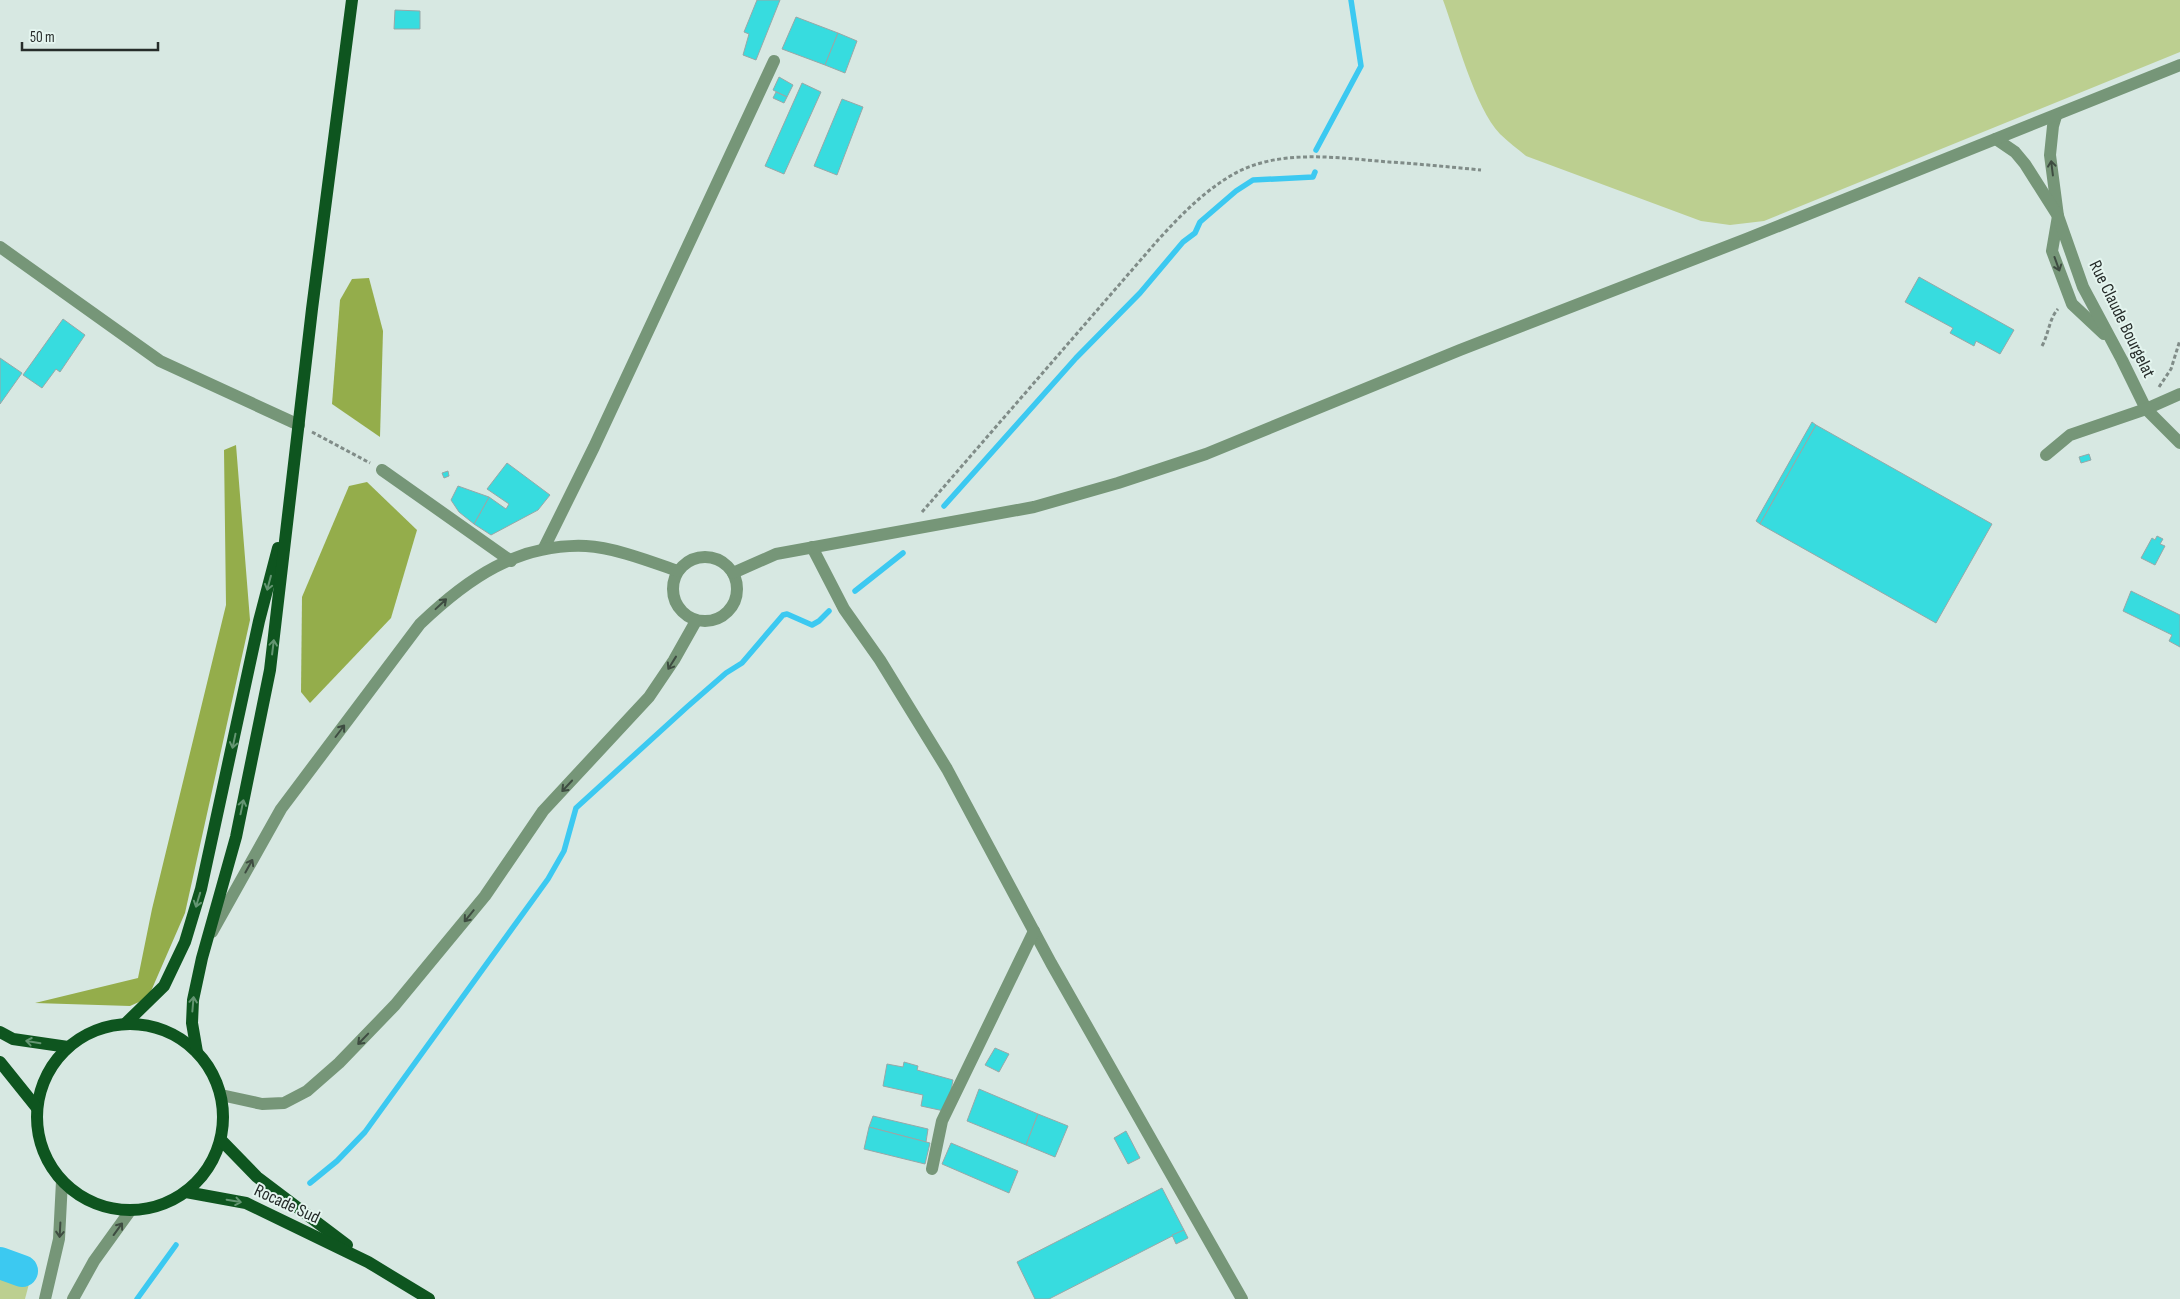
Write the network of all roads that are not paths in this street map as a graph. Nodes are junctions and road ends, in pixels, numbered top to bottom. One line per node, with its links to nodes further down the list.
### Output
1 (352, 0): 11 (main road)
2 (774, 61): 17 (street)
3 (2180, 65): 4 (street)
4 (2056, 116): 5 (street); 6 (street, Rue Claude Bourgelat, one-way to 4)
5 (1996, 139): 6 (street, Rue Claude Bourgelat); 16 (street)
6 (2058, 216): 8 (street, Rue Claude Bourgelat); 8 (street, one-way to 8)
7 (0, 247): 11 (street)
8 (2113, 343): 10 (street, Rue Claude Bourgelat)
9 (2180, 394): 10 (street)
10 (2146, 409): 12 (street, Rue Claude Bourgelat); 13 (street)
11 (299, 425): 15 (main road)
12 (2180, 443)
13 (2046, 455)
14 (382, 470): 18 (street)
15 (290, 502): 23 (main road, one-way to 15); 24 (main road, one-way to 24)
16 (812, 547): 20 (street); 22 (street)
17 (544, 548): 18 (street); 19 (street)
18 (511, 561): 23 (street, one-way to 18)
19 (678, 571): 20 (street); 21 (street)
20 (733, 573): 21 (street)
21 (696, 621): 29 (street, one-way to 29)
22 (1034, 931): 32 (street); 40 (street)
23 (208, 939): 27 (main road, one-way to 23)
24 (125, 1024): 26 (main road); 27 (main road)
25 (0, 1032): 26 (main road, one-way to 25)
26 (68, 1047): 30 (main road)
27 (197, 1052): 29 (main road)
28 (0, 1062): 30 (main road)
29 (221, 1095): 31 (main road)
30 (37, 1108): 33 (main road)
31 (221, 1140): 34 (main road); 36 (main road, Rocade Sud)
32 (932, 1169)
33 (62, 1181): 35 (main road); 37 (street, one-way to 37)
34 (186, 1192): 35 (main road); 36 (main road, Rocade Sud, one-way to 36)
35 (130, 1211): 38 (street, one-way to 35)
36 (368, 1262): 39 (main road, Rocade Sud)
37 (45, 1299)
38 (72, 1299)
39 (430, 1299)
40 (1242, 1299)

